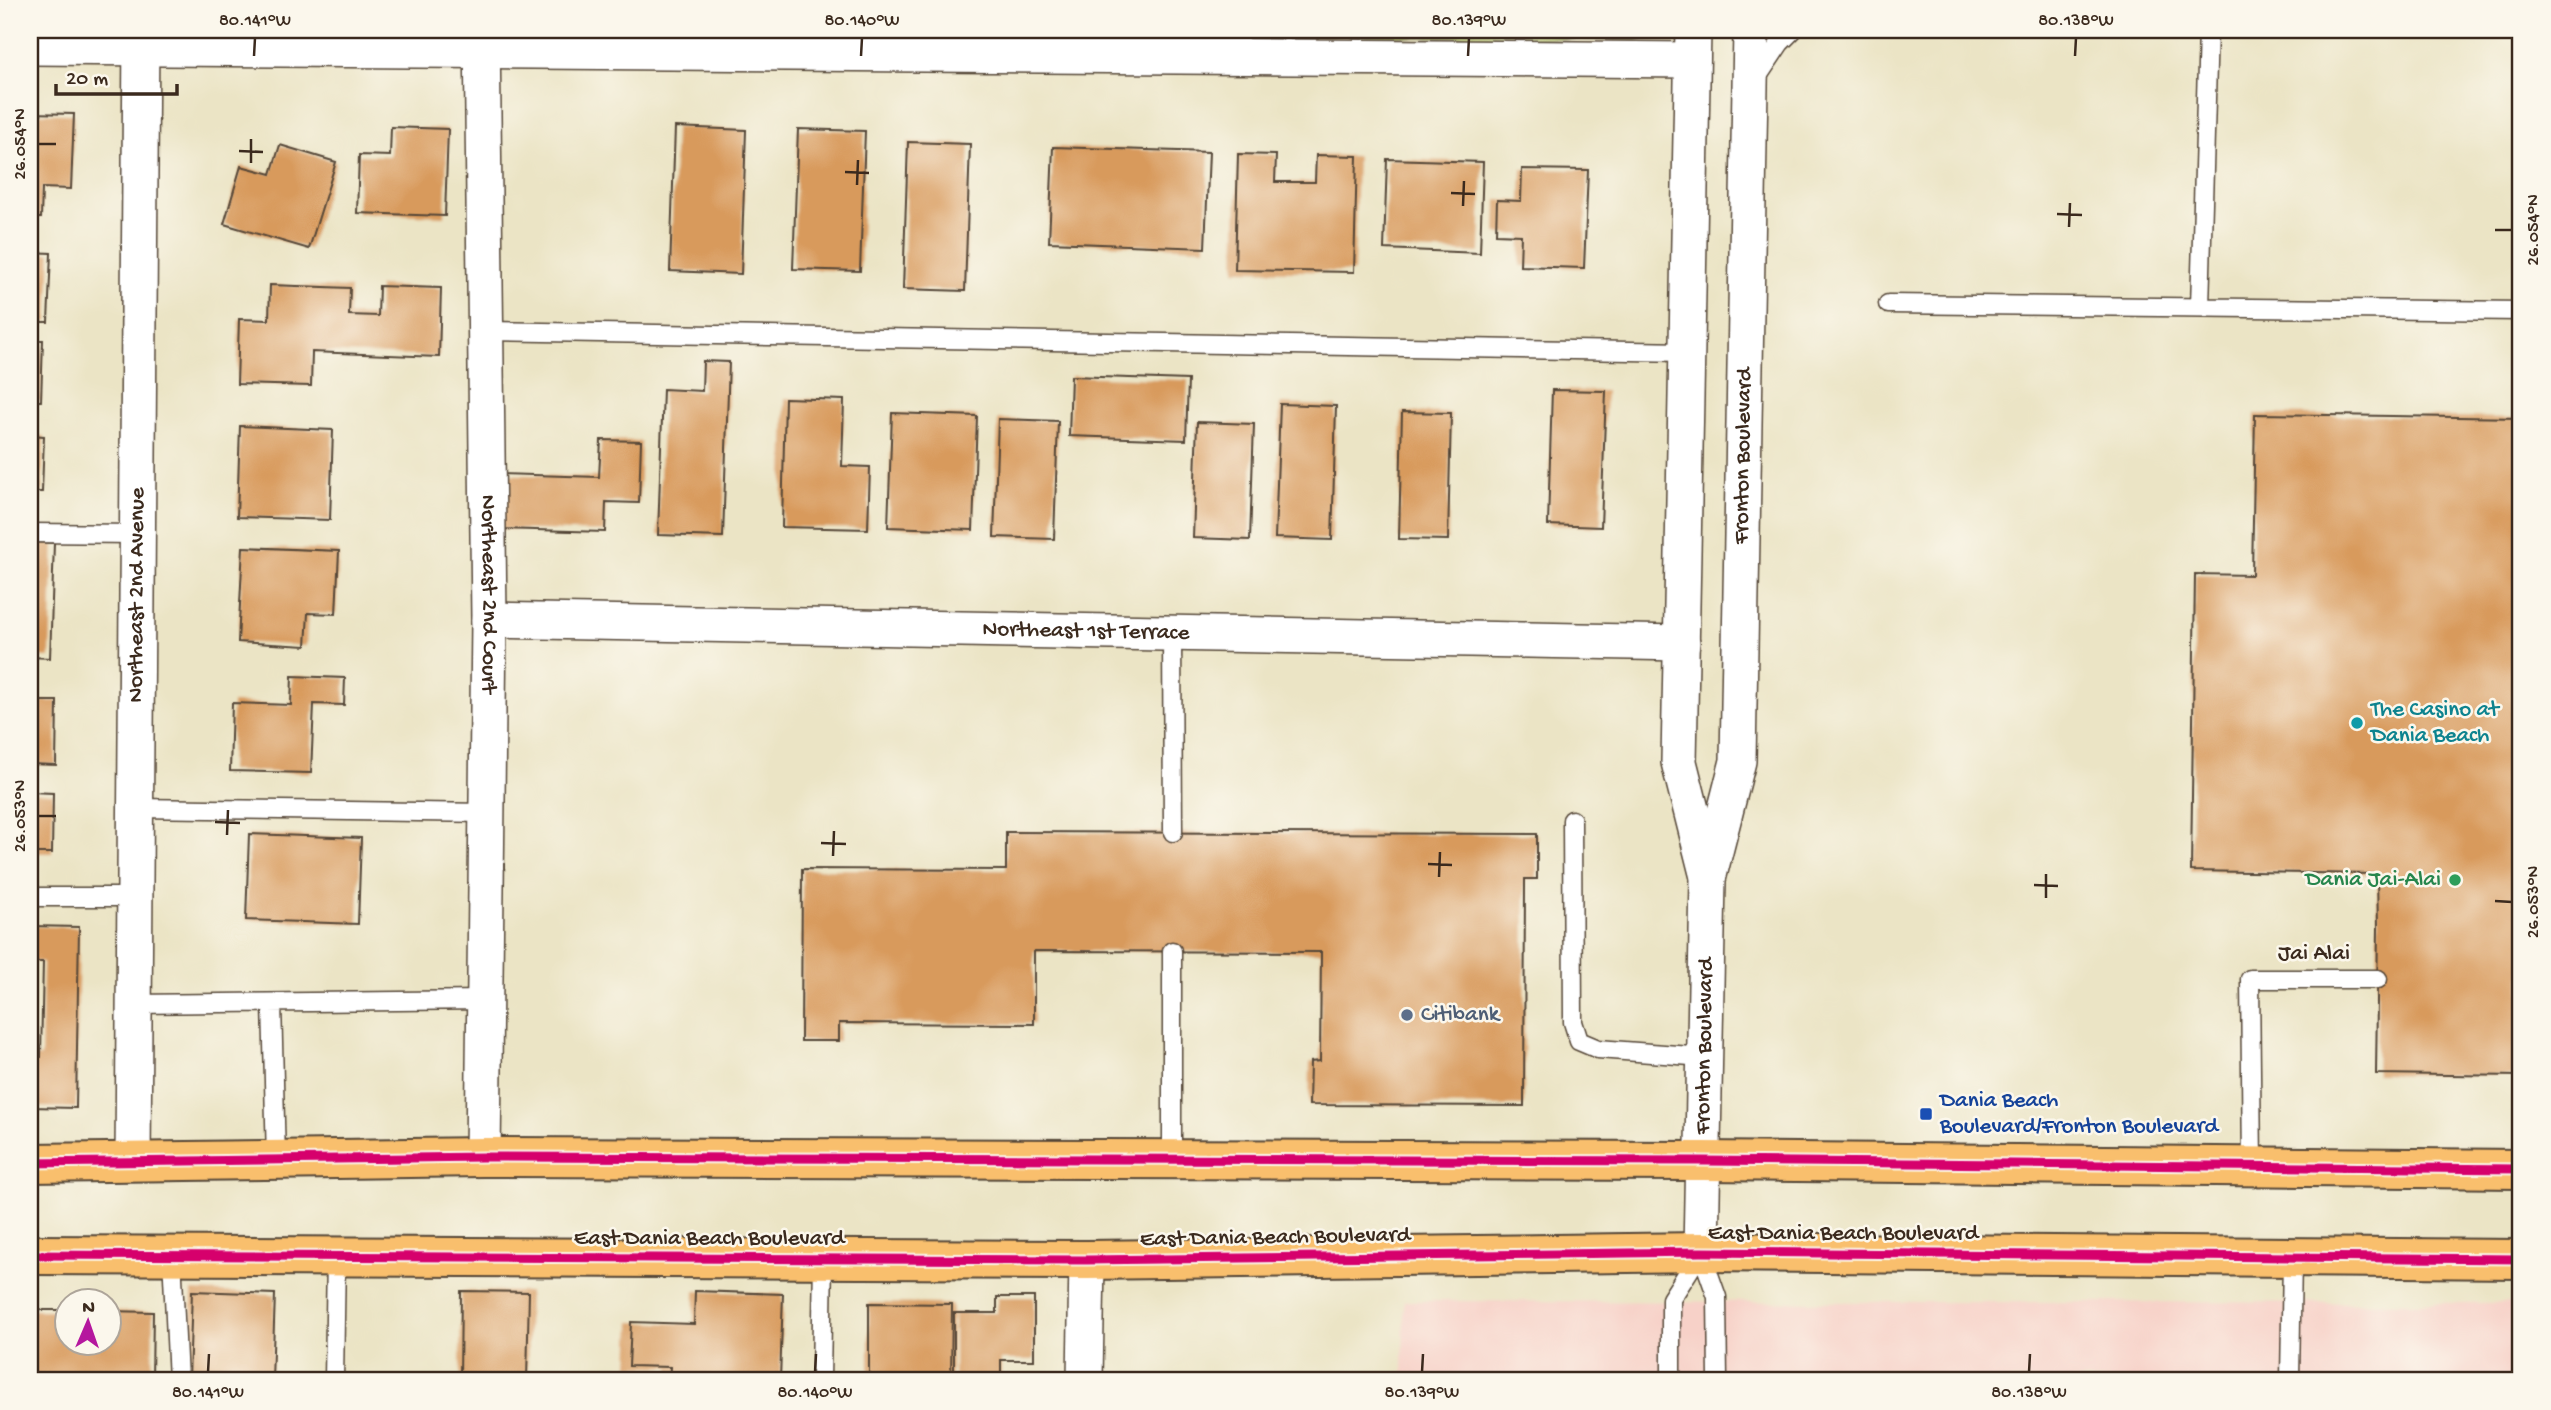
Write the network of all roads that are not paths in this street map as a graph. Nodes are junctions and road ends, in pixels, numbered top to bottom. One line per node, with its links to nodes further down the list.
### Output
1 (1751, 30): 8 (street, Fronton Boulevard)
2 (1793, 30): 8 (lane)
3 (2208, 30): 10 (lane)
4 (141, 38): 5 (street); 7 (street); 15 (street, Northeast 2nd Avenue)
5 (482, 41): 6 (street); 12 (street, Northeast 2nd Court)
6 (1693, 45): 13 (street, Fronton Boulevard)
7 (30, 47)
8 (1750, 88): 23 (street, Fronton Boulevard)
9 (1888, 304): 10 (lane)
10 (2200, 307): 11 (lane)
11 (2521, 311)
12 (485, 331): 13 (lane); 16 (street, Northeast 2nd Court)
13 (1687, 352): 18 (street, Fronton Boulevard)
14 (30, 533): 15 (lane)
15 (137, 534): 19 (street, Northeast 2nd Avenue)
16 (489, 620): 17 (street, Northeast 1st Terrace); 20 (street, Northeast 2nd Court)
17 (1172, 633): 18 (street, Northeast 1st Terrace); 22 (lane)
18 (1682, 643): 23 (street, Fronton Boulevard)
19 (135, 808): 20 (lane); 25 (street, Northeast 2nd Avenue)
20 (487, 813): 28 (street, Northeast 2nd Court)
21 (1572, 820): 31 (lane)
22 (1173, 832)
23 (1708, 879): 31 (street, Fronton Boulevard)
24 (30, 897): 25 (lane)
25 (134, 897): 30 (street, Northeast 2nd Avenue)
26 (1172, 951): 34 (lane)
27 (2378, 979): 38 (lane, Jai Alai)
28 (485, 1000): 29 (lane); 32 (street, Northeast 2nd Court)
29 (272, 1003): 30 (lane); 33 (lane)
30 (134, 1004): 36 (street, Northeast 2nd Avenue)
31 (1704, 1057): 35 (street, Fronton Boulevard)
32 (483, 1157): 33 (main road); 34 (main road)
33 (276, 1160): 36 (main road)
34 (1172, 1160): 35 (main road)
35 (1702, 1161): 38 (main road); 40 (street, Fronton Boulevard)
36 (132, 1162): 37 (main road)
37 (30, 1163)
38 (2252, 1166): 39 (main road)
39 (2521, 1169)
40 (1701, 1252): 44 (main road, East Dania Beach Boulevard); 47 (main road, East Dania Beach Boulevard); 52 (lane); 53 (lane)
41 (30, 1255): 42 (main road, East Dania Beach Boulevard)
42 (172, 1256): 43 (main road, East Dania Beach Boulevard); 48 (lane)
43 (335, 1256): 45 (main road, East Dania Beach Boulevard); 49 (lane)
44 (2292, 1257): 46 (main road, East Dania Beach Boulevard); 54 (lane)
45 (823, 1258): 47 (main road, East Dania Beach Boulevard); 50 (lane)
46 (2521, 1259)
47 (1087, 1260): 51 (street)
48 (178, 1380)
49 (334, 1380)
50 (821, 1380)
51 (1085, 1380)
52 (1671, 1380)
53 (1718, 1380)
54 (2290, 1380)

